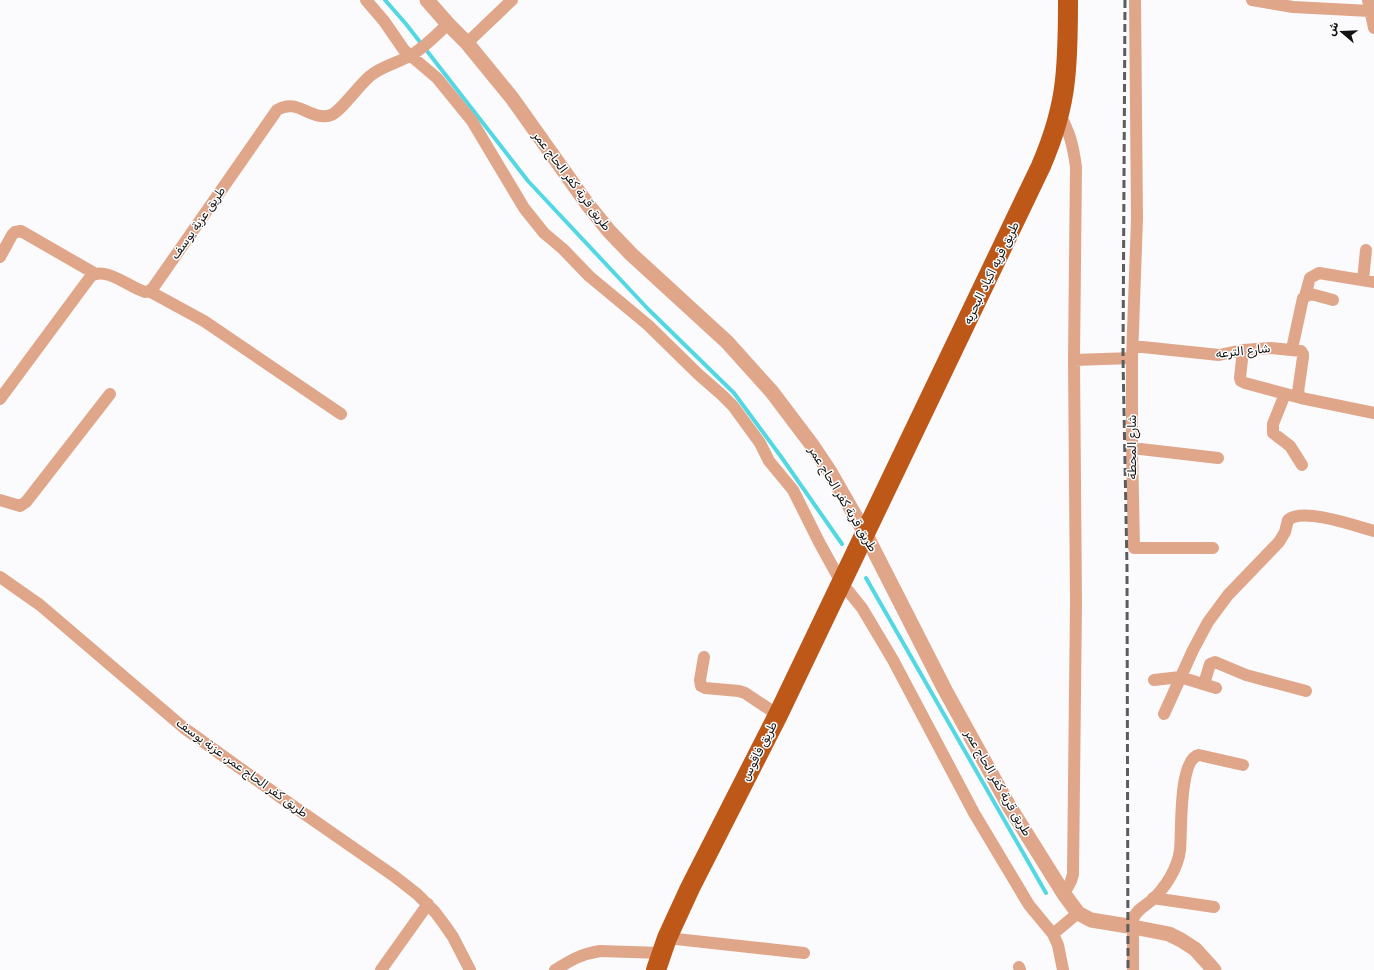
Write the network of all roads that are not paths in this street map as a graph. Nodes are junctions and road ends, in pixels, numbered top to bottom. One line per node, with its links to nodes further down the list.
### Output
1 (366, 0): 11 (street)
2 (427, 0): 8 (street, طريق قرية كفر الحاج عمر)
3 (512, 0): 10 (street)
4 (1068, 0): 12 (main road, طريق قريه اكياد البحريه)
5 (1135, 0): 22 (street, شارع المحطة)
6 (1252, 0): 7 (street)
7 (1369, 5): 9 (street)
8 (444, 28): 10 (street, طريق قرية كفر الحاج عمر); 11 (street, طريق عزبة يوسف)
9 (1374, 28)
10 (467, 43): 35 (street, طريق قرية كفر الحاج عمر)
11 (412, 55): 17 (street, طريق عزبة يوسف); 38 (street)
12 (1060, 113): 23 (street); 35 (main road, طريق قريه اكياد البحريه)
13 (1366, 250): 16 (street)
14 (0, 257): 15 (street)
15 (94, 273): 17 (street); 27 (street)
16 (1369, 281): 18 (street)
17 (149, 291): 29 (street)
18 (1305, 296): 19 (street); 20 (street)
19 (1333, 300)
20 (1292, 349): 21 (street, شارع الترعه); 26 (street)
21 (1242, 350): 22 (street, شارع الترعه); 25 (street)
22 (1133, 352): 23 (street, شارع الترعه); 30 (street, شارع المحطة)
23 (1074, 360): 48 (street)
24 (110, 394): 33 (street)
25 (1285, 394): 26 (street); 32 (street)
26 (1301, 398): 28 (street)
27 (0, 399)
28 (1374, 413)
29 (342, 414)
30 (1132, 448): 31 (street); 36 (street, شارع المحطة)
31 (1218, 458)
32 (1302, 465)
33 (0, 500)
34 (1374, 531): 40 (street)
35 (865, 533): 38 (main road, طريق فاقوس); 48 (street, طريق قرية كفر الحاج عمر)
36 (1213, 548)
37 (0, 577): 50 (street, طريق كفر الحاج عمر, عزبة يوسف)
38 (841, 582): 46 (main road, طريق فاقوس); 54 (street)
39 (704, 657): 46 (street)
40 (1180, 677): 41 (street); 42 (street); 45 (street)
41 (1154, 680)
42 (1204, 684): 43 (street); 44 (street)
43 (1216, 688)
44 (1306, 691)
45 (1164, 714)
46 (778, 715): 55 (main road, طريق فاقوس)
47 (1243, 765): 49 (street)
48 (1064, 894): 52 (street, طريق قرية كفر الحاج عمر)
49 (1153, 898): 51 (street); 53 (street)
50 (428, 904): 57 (street); 58 (street, طريق كفر الحاج عمر, عزبة يوسف)
51 (1214, 907)
52 (1078, 913): 53 (street); 54 (street)
53 (1133, 927): 61 (street); 62 (street)
54 (1053, 934): 60 (street)
55 (662, 953): 56 (street); 59 (street)
56 (804, 953)
57 (381, 970)
58 (470, 970)
59 (555, 970)
60 (1063, 970)
61 (1134, 970)
62 (1214, 970)

